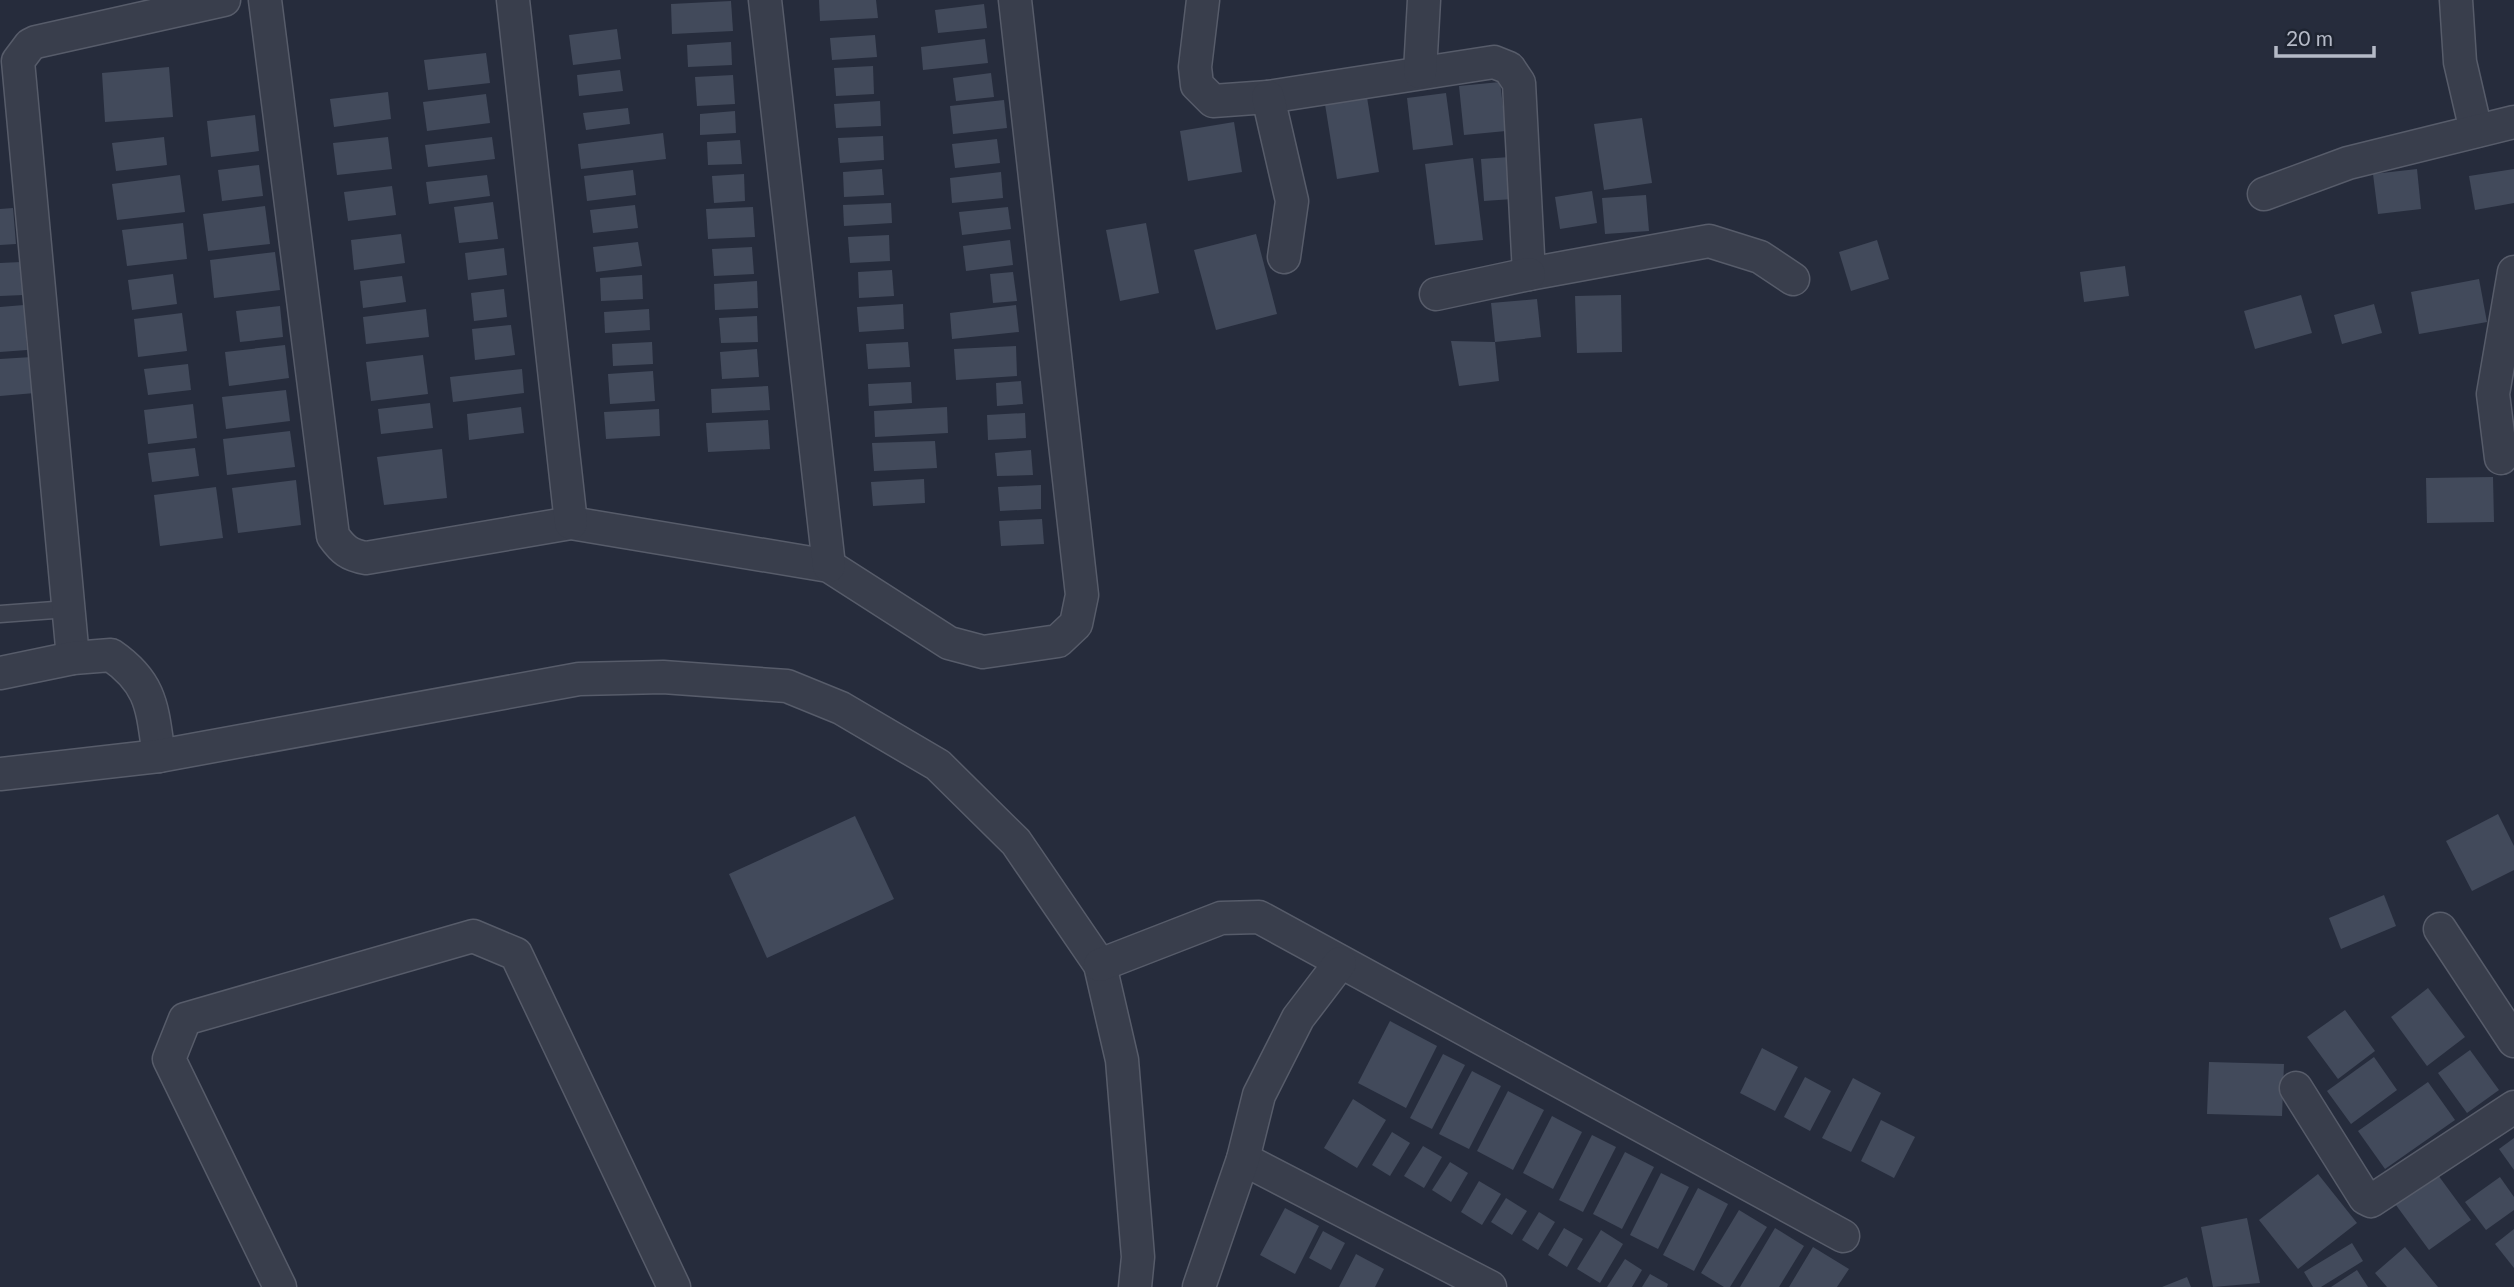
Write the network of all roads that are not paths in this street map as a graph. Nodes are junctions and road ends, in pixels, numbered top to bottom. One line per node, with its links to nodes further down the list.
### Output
1 (224, 0): 22 (street)
2 (265, 0): 20 (street)
3 (513, 0): 20 (street)
4 (765, 0): 21 (street)
5 (1014, 0): 21 (street)
6 (1203, 0): 10 (street)
7 (1424, 0): 9 (street)
8 (2456, 0): 12 (street)
9 (1420, 72): 10 (street); 16 (street)
10 (1268, 97): 14 (street)
11 (2514, 122): 12 (street)
12 (2476, 131): 13 (street)
13 (2264, 194)
14 (1284, 257)
15 (2514, 272): 19 (street)
16 (1529, 274): 17 (street); 18 (street)
17 (1793, 279)
18 (1436, 294)
19 (2501, 458)
20 (571, 523): 21 (street)
21 (829, 566)
22 (68, 609): 23 (lane); 24 (street)
23 (0, 614)
24 (74, 659): 25 (street); 26 (street)
25 (0, 673)
26 (159, 756): 27 (street); 30 (street)
27 (0, 774)
28 (2440, 929): 31 (street)
29 (1340, 963): 30 (street); 34 (street); 35 (street)
30 (1100, 965): 38 (street)
31 (2514, 1041)
32 (2296, 1088): 33 (street)
33 (2514, 1107)
34 (1243, 1158): 39 (street); 40 (street)
35 (1843, 1236)
36 (280, 1287): 37 (street)
37 (674, 1287)
38 (1135, 1287)
39 (1199, 1287)
40 (1490, 1287)

